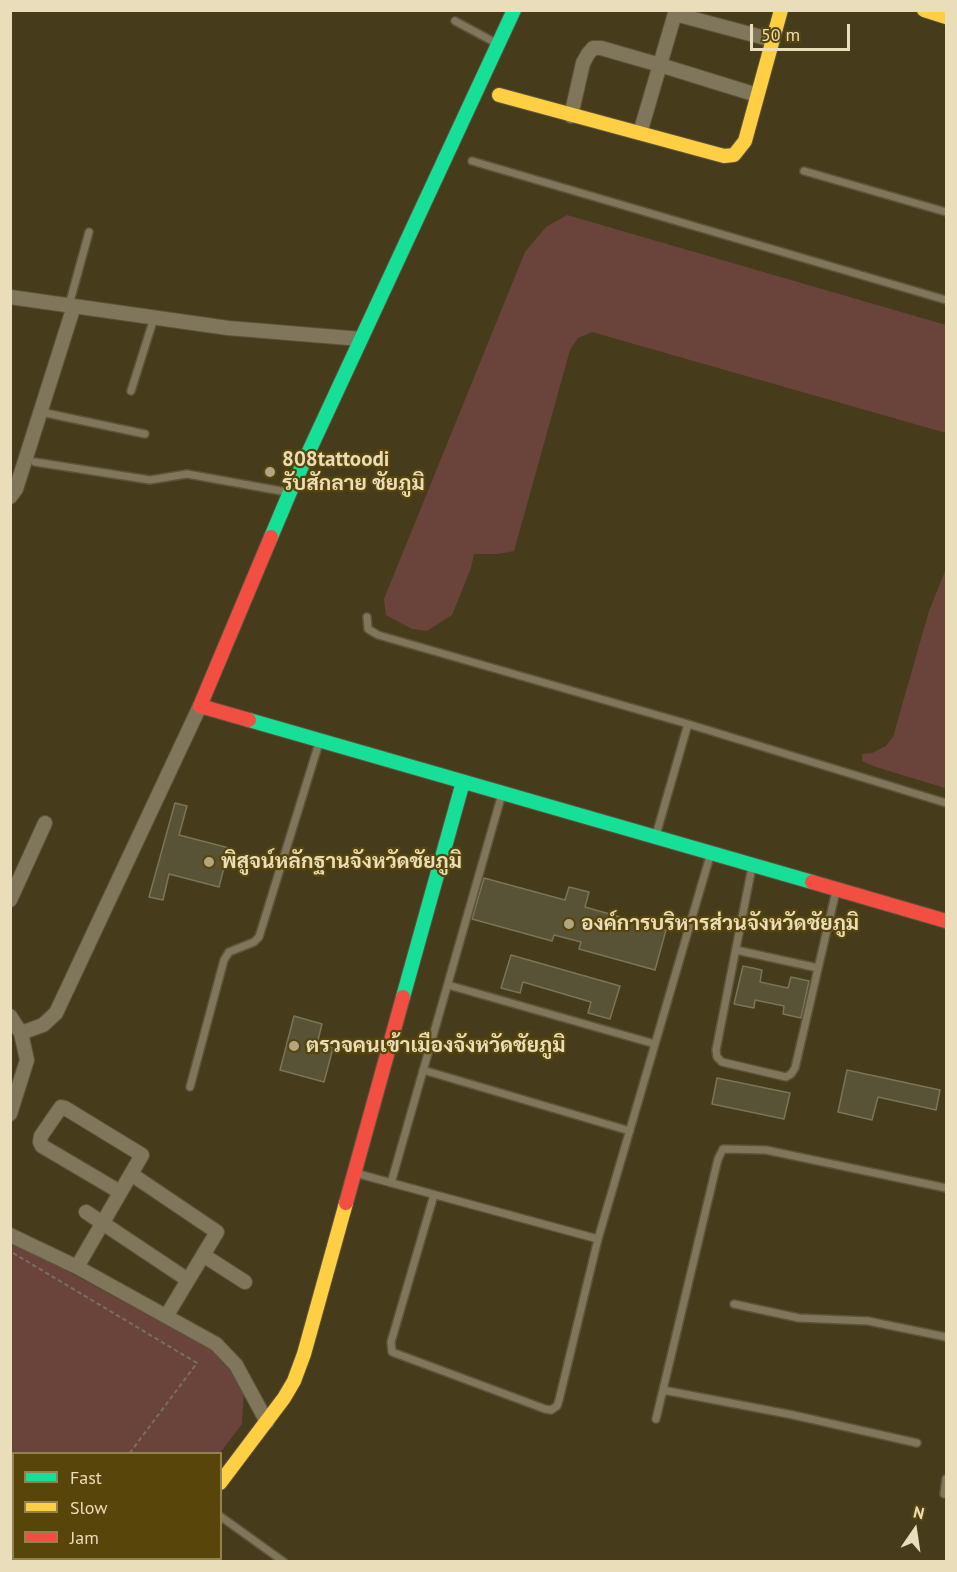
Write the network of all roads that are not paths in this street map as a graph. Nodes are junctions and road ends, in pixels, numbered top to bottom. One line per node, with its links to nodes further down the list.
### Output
1 (781, 10): 7 (street)
2 (924, 10): 5 (street)
3 (675, 12): 7 (street); 9 (street)
4 (509, 15): 8 (street)
5 (946, 17)
6 (455, 21): 8 (lane)
7 (773, 40): 11 (street)
8 (499, 44): 22 (street)
9 (660, 65): 11 (street); 12 (street); 13 (street)
10 (499, 95): 12 (street)
11 (757, 95): 13 (street)
12 (571, 116): 13 (street)
13 (640, 133)
14 (472, 161): 19 (lane)
15 (804, 171): 16 (lane)
16 (946, 212)
17 (89, 232): 20 (lane)
18 (10, 297): 20 (street)
19 (946, 300)
20 (72, 306): 21 (street); 24 (street)
21 (154, 318): 22 (street); 23 (lane)
22 (361, 339): 27 (street)
23 (131, 391)
24 (41, 412): 25 (lane); 28 (street)
25 (145, 434)
26 (35, 462): 27 (lane)
27 (290, 492): 30 (street)
28 (10, 497)
29 (367, 617): 31 (lane)
30 (200, 706): 32 (street); 47 (street)
31 (688, 724): 35 (lane); 37 (lane)
32 (320, 740): 33 (street); 50 (lane)
33 (464, 782): 34 (street); 53 (street)
34 (502, 793): 37 (street); 45 (lane)
35 (946, 803)
36 (45, 822): 41 (street)
37 (655, 837): 38 (street)
38 (711, 853): 39 (street); 48 (lane)
39 (752, 865): 40 (street); 43 (lane)
40 (836, 889): 42 (street); 44 (lane)
41 (10, 900)
42 (946, 921)
43 (736, 950): 44 (lane); 44 (lane)
44 (818, 968)
45 (448, 985): 48 (lane); 49 (lane)
46 (10, 1016): 47 (street)
47 (21, 1033): 51 (street)
48 (655, 1044): 52 (lane)
49 (423, 1070): 52 (lane); 55 (lane)
50 (190, 1087)
51 (10, 1114)
52 (630, 1131): 62 (lane)
53 (355, 1173): 55 (lane); 72 (street)
54 (131, 1174): 57 (street); 57 (street); 63 (street)
55 (391, 1183): 58 (lane)
56 (946, 1188): 70 (lane)
57 (120, 1192): 60 (street)
58 (434, 1195): 62 (lane); 62 (lane)
59 (86, 1212): 60 (street)
60 (102, 1222): 64 (street); 65 (street)
61 (10, 1235): 64 (street)
62 (598, 1239)
63 (204, 1255): 65 (street); 66 (street)
64 (77, 1267): 68 (street)
65 (188, 1280): 68 (street)
66 (245, 1282)
67 (734, 1304): 69 (lane)
68 (167, 1315): 72 (street)
69 (946, 1337)
70 (663, 1390): 71 (lane); 73 (lane)
71 (656, 1419)
72 (267, 1422): 74 (street)
73 (917, 1443)
74 (227, 1466)
75 (946, 1479): 76 (lane)
76 (944, 1494)
77 (222, 1517): 78 (lane)
78 (284, 1562)

